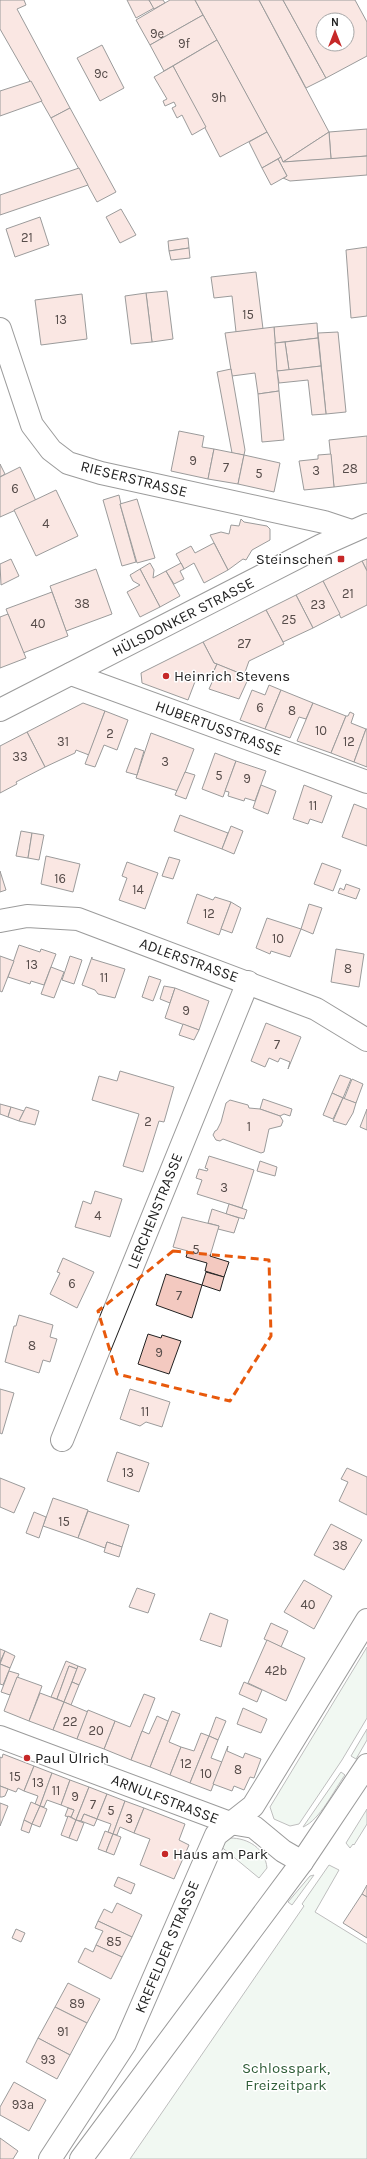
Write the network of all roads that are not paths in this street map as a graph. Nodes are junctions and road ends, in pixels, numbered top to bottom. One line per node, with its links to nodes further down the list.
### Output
1 (0, 328): 2 (street, RIESERSTRASSE)
2 (359, 528): 3 (street, HÜLSDONKER STRASSE)
3 (71, 674): 4 (street, HÜLSDONKER STRASSE); 5 (street, HUBERTUSSTRASSE)
4 (0, 710)
5 (367, 782)
6 (0, 920): 7 (street, ADLERSTRASSE)
7 (248, 982): 8 (street, ADLERSTRASSE); 9 (street, LERCHENSTRASSE)
8 (367, 1040)
9 (62, 1440)
10 (367, 1620): 13 (street, KREFELDER STRASSE)
11 (0, 1736): 13 (street, ARNULFSTRASSE)
12 (367, 1765): 14 (street)
13 (230, 1823): 14 (street, ARNULFSTRASSE); 15 (street, KREFELDER STRASSE)
14 (302, 1862): 16 (street)
15 (50, 2159)
16 (81, 2159)

